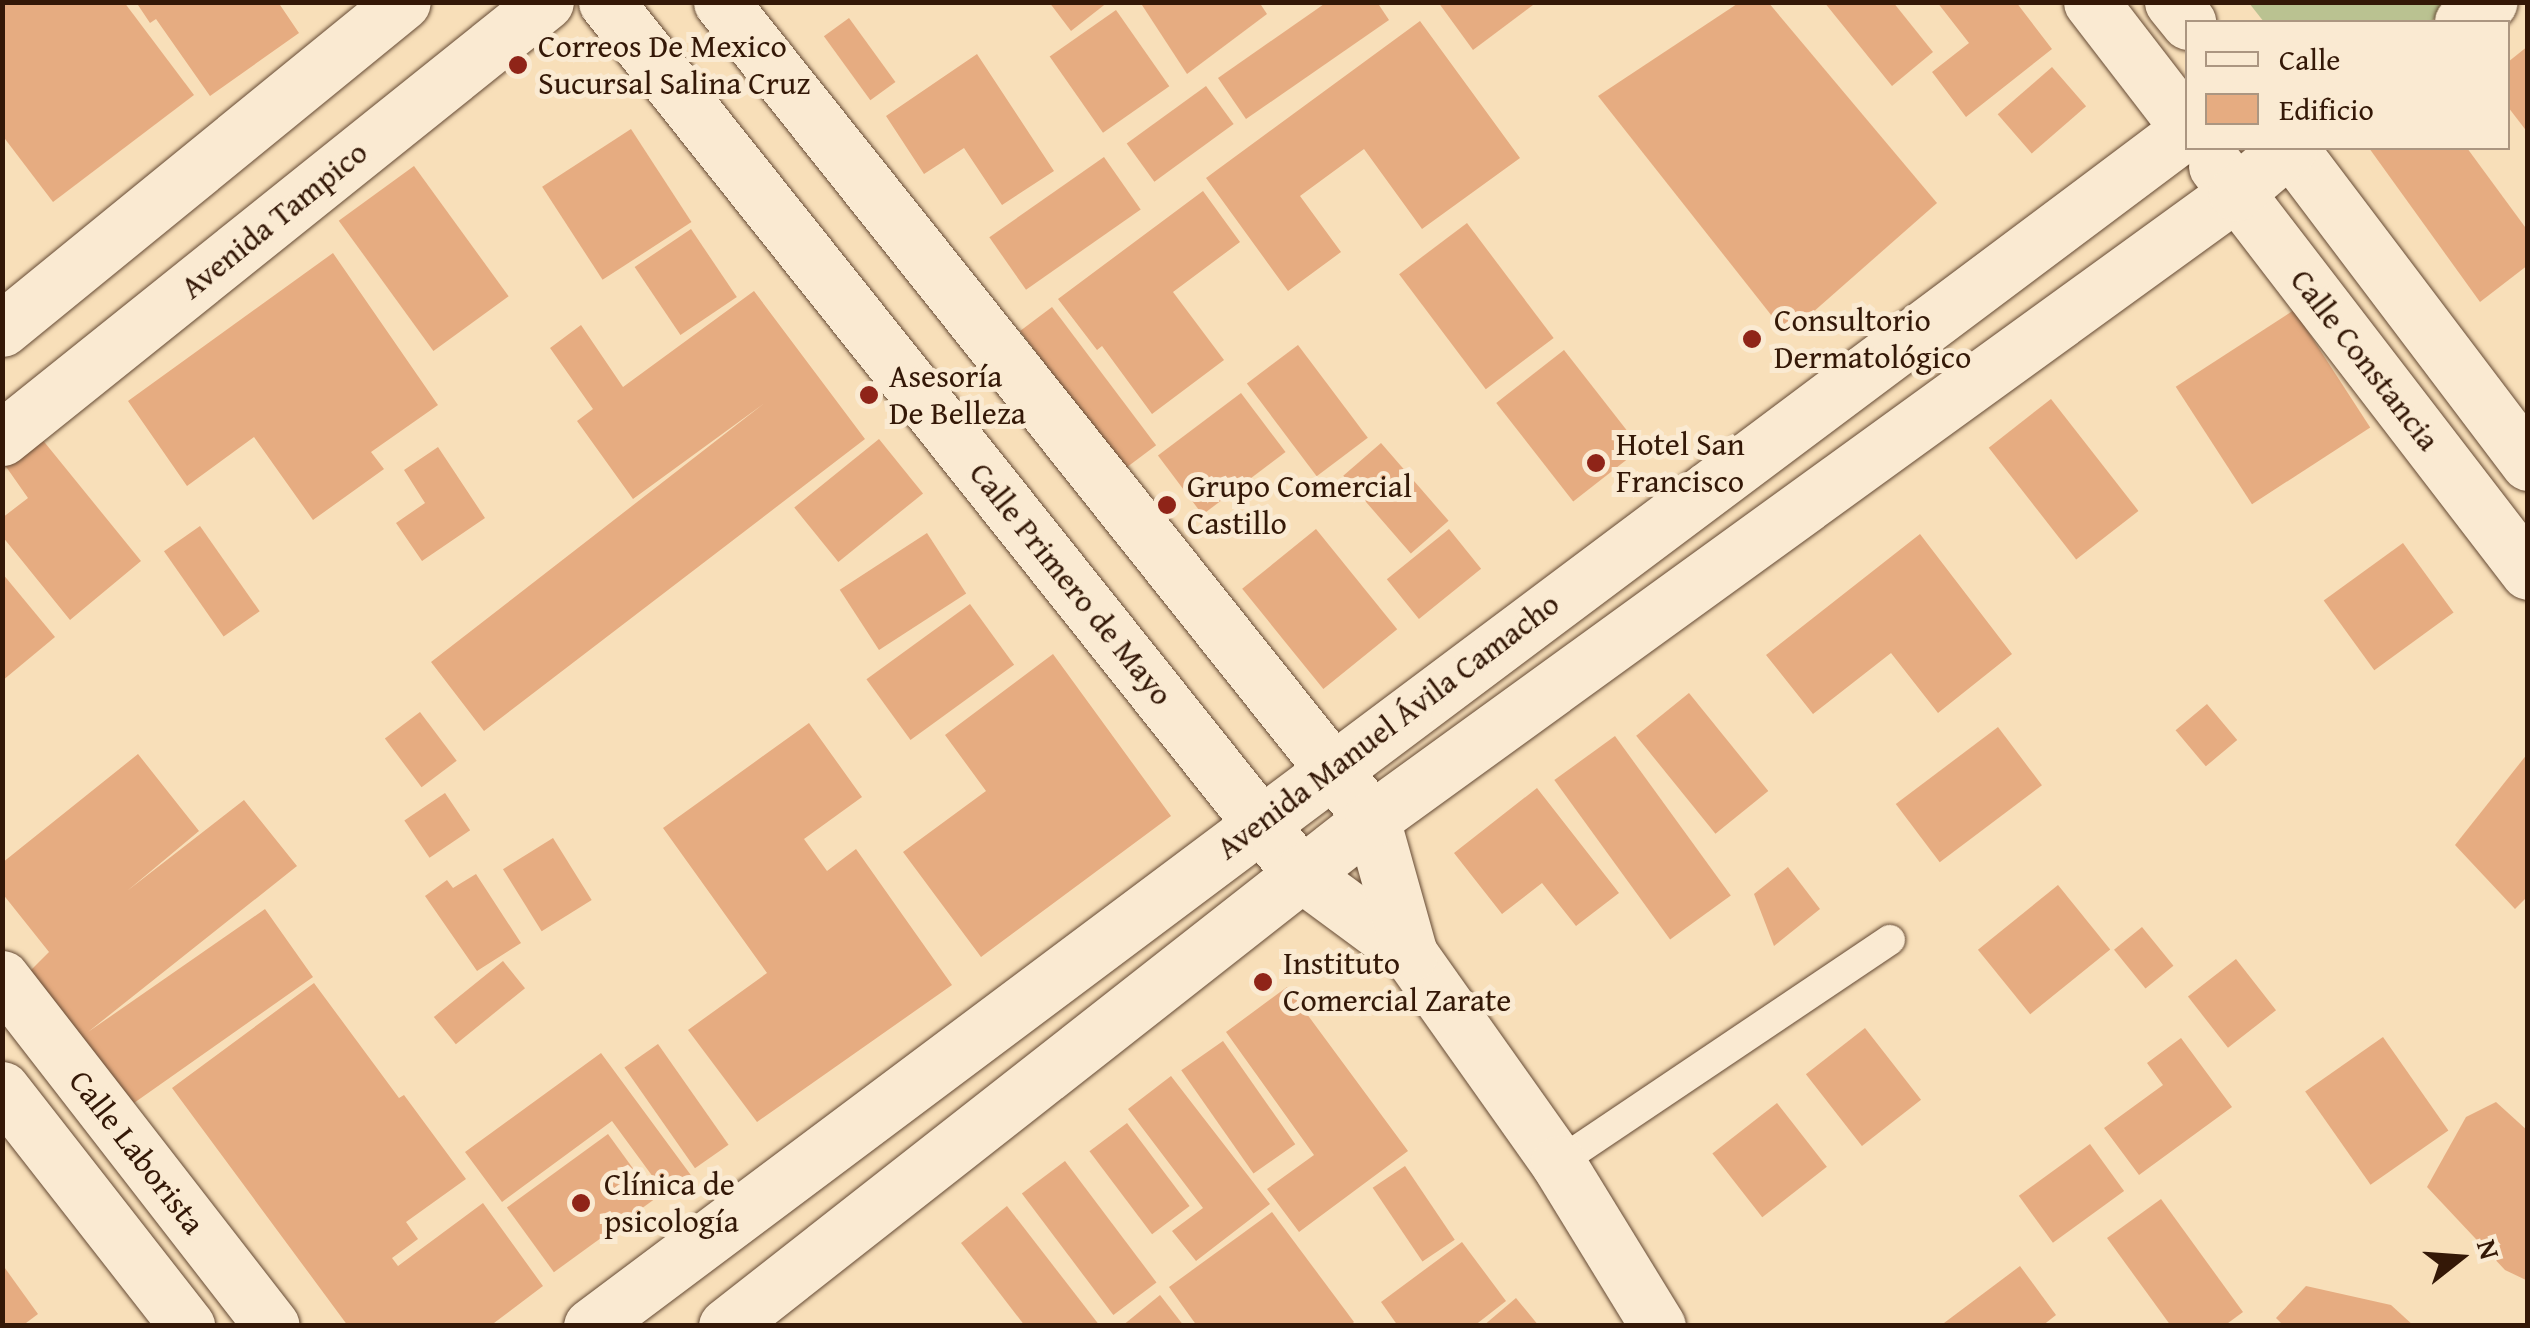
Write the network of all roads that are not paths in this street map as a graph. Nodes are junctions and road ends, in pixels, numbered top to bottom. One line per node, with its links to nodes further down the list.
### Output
1 (403, 2): 14 (street)
2 (546, 2): 15 (street, Avenida Tampico)
3 (606, 2): 20 (street, Calle Primero de Mayo)
4 (721, 2): 18 (street, Calle Primero de Mayo)
5 (2091, 2): 8 (street)
6 (2490, 2): 7 (street)
7 (2465, 20)
8 (2185, 125)
9 (2185, 131): 18 (street, Avenida Manuel Ávila Camacho)
10 (2204, 150): 13 (street, Calle Constancia)
11 (2288, 150): 13 (street, Avenida Manuel Ávila Camacho)
12 (2292, 150): 16 (street, Calle Constancia)
13 (2236, 193): 17 (street, Calle Constancia); 19 (street, Avenida Manuel Ávila Camacho)
14 (2, 329)
15 (2, 438)
16 (2528, 464)
17 (2528, 572)
18 (1332, 768): 19 (street, Calle Primero de Mayo); 20 (street, Avenida Manuel Ávila Camacho)
19 (1372, 819): 21 (street, Avenida Manuel Ávila Camacho); 23 (street, Calle Primero de Mayo)
20 (1261, 821): 21 (street, Calle Primero de Mayo); 29 (street, Avenida Manuel Ávila Camacho)
21 (1300, 873): 23 (street, Calle Primero de Mayo); 30 (street, Avenida Manuel Ávila Camacho)
22 (1890, 940): 26 (lane)
23 (1410, 954): 26 (street, Calle Primero de Mayo)
24 (2, 978): 28 (street, Calle Laborista)
25 (2, 1090): 27 (street, Calle Laborista)
26 (1558, 1163): 31 (street, Calle Primero de Mayo)
27 (187, 1326)
28 (272, 1326)
29 (591, 1326)
30 (726, 1326)
31 (1658, 1326)

